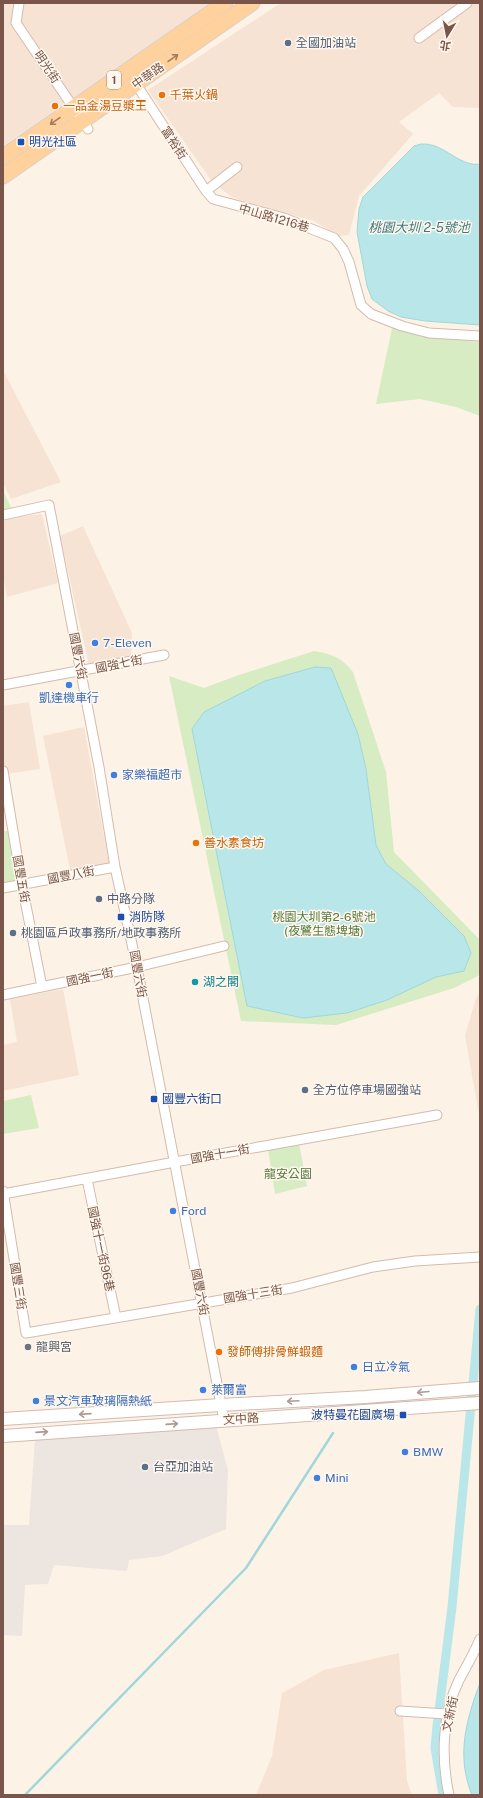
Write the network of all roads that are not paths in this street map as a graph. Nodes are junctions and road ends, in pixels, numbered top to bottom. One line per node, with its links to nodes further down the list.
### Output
1 (19, 3): 8 (street, 明光街)
2 (225, 3): 6 (main road, 中華路 / 1)
3 (252, 3): 7 (main road, 中華路 / 1, one-way to 3)
4 (467, 3): 5 (street)
5 (419, 38)
6 (127, 71): 7 (street, 富裕街); 8 (main road, 中華路 / 1)
7 (136, 84): 9 (main road, 中華路 / 1); 13 (street, 富裕街)
8 (74, 108): 9 (street, 明光街); 10 (main road, 中華路 / 1, one-way to 10)
9 (85, 125): 12 (main road, 中華路 / 1)
10 (3, 157)
11 (237, 167): 13 (street)
12 (3, 176)
13 (206, 191): 14 (street, 富裕街)
14 (230, 204): 15 (street, 中山路1216巷)
15 (480, 336)
16 (3, 515): 18 (street, 國豐六街)
17 (164, 655): 18 (street, 國強七街)
18 (81, 671): 19 (street, 國強七街); 21 (street, 國豐六街)
19 (3, 685)
20 (3, 772): 22 (street, 國豐五街)
21 (115, 867): 22 (street, 國豐八街); 25 (street, 國豐六街)
22 (22, 885): 23 (street, 國豐八街); 26 (street, 國豐五街)
23 (3, 888)
24 (224, 946): 25 (street, 國強一街)
25 (137, 967): 26 (street, 國強一街); 29 (street, 國豐六街)
26 (42, 987): 27 (street, 國強一街)
27 (3, 995)
28 (437, 1115): 29 (street, 國強十一街)
29 (175, 1162): 30 (street, 國強十一街); 33 (street, 國豐六街)
30 (87, 1179): 31 (street, 國強十一街); 34 (street, 國強十一街96巷)
31 (3, 1193): 35 (street, 國豐三街)
32 (480, 1257): 33 (street, 國強十三街)
33 (202, 1302): 34 (street, 國強十三街); 39 (street, 國豐六街)
34 (116, 1318): 35 (street, 國強十三街)
35 (26, 1333)
36 (480, 1388): 37 (street, 文中路, one-way to 37)
37 (365, 1397): 39 (street, 文中路, one-way to 39); 40 (street)
38 (480, 1403): 40 (street, 文中路)
39 (221, 1405): 41 (street, 文中路, one-way to 41); 42 (street, 國豐六街)
40 (366, 1410): 42 (street, 文中路)
41 (3, 1419)
42 (224, 1420): 43 (street, 文中路, one-way to 42)
43 (3, 1436)
44 (480, 1639): 46 (street, 文新街)
45 (400, 1711): 46 (street)
46 (447, 1714): 47 (street, 文新街)
47 (449, 1795)

